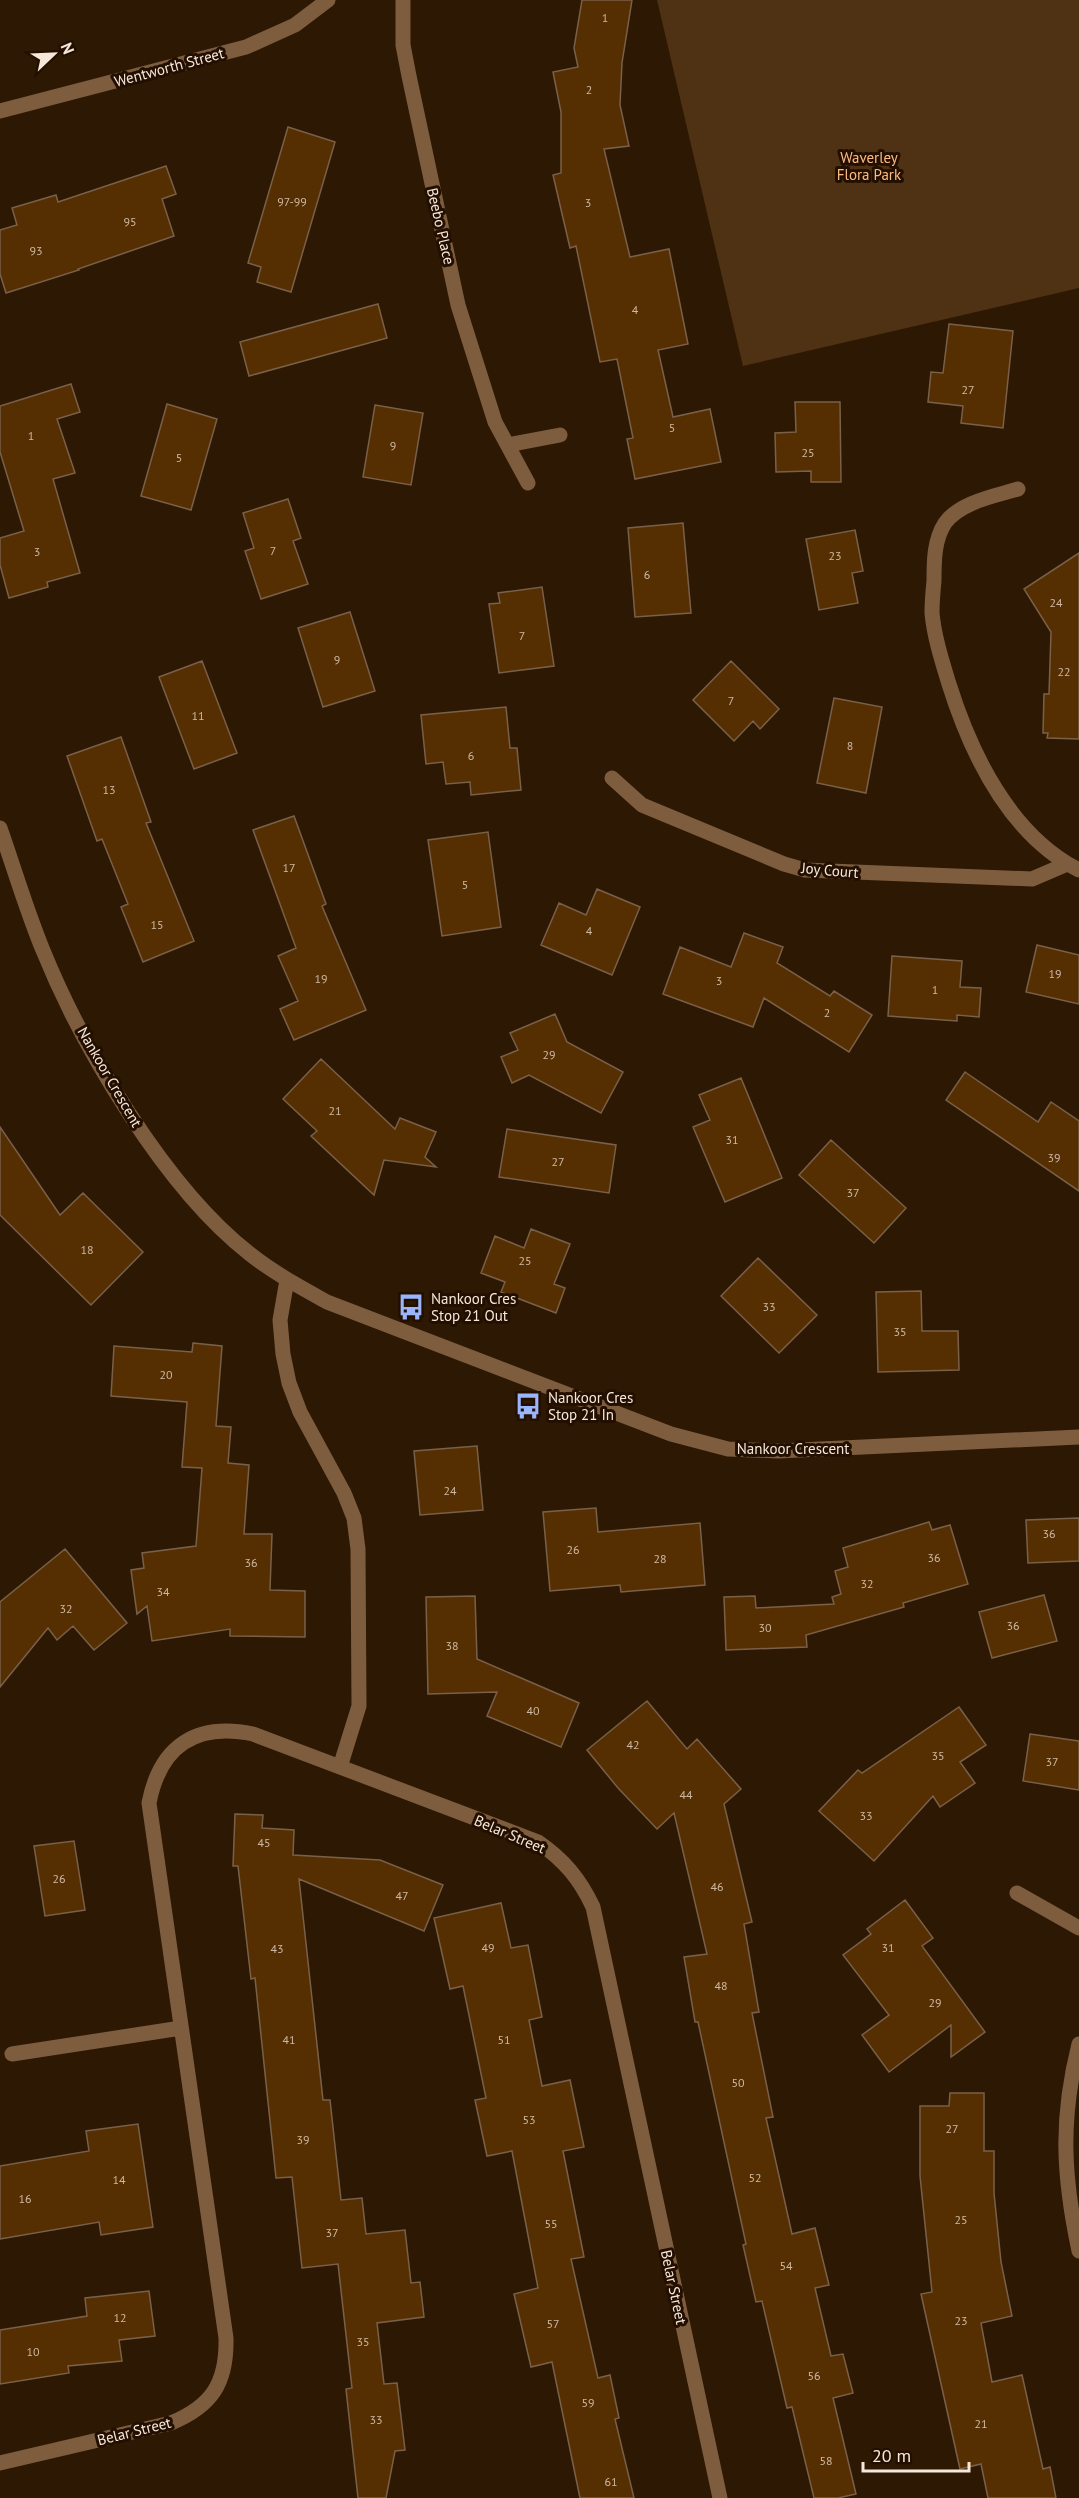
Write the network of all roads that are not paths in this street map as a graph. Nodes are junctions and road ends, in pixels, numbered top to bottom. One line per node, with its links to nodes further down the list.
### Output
1 (328, 0): 3 (street, Wentworth Street)
2 (403, 0): 5 (street, Beebo Place)
3 (0, 111)
4 (560, 435): 5 (street)
5 (508, 445): 6 (street, Beebo Place)
6 (528, 483)
7 (1018, 489): 10 (street)
8 (612, 778): 10 (street, Joy Court)
9 (0, 828): 11 (street, Nankoor Crescent)
10 (1073, 867)
11 (287, 1280): 12 (street, Nankoor Crescent); 13 (street)
12 (1079, 1437)
13 (340, 1767): 16 (street, Belar Street); 21 (street, Belar Street)
14 (1017, 1893): 15 (street)
15 (1079, 1928)
16 (182, 2028): 18 (street); 20 (street, Belar Street)
17 (1079, 2044): 19 (street)
18 (12, 2054)
19 (1079, 2251)
20 (0, 2463)
21 (720, 2498)

